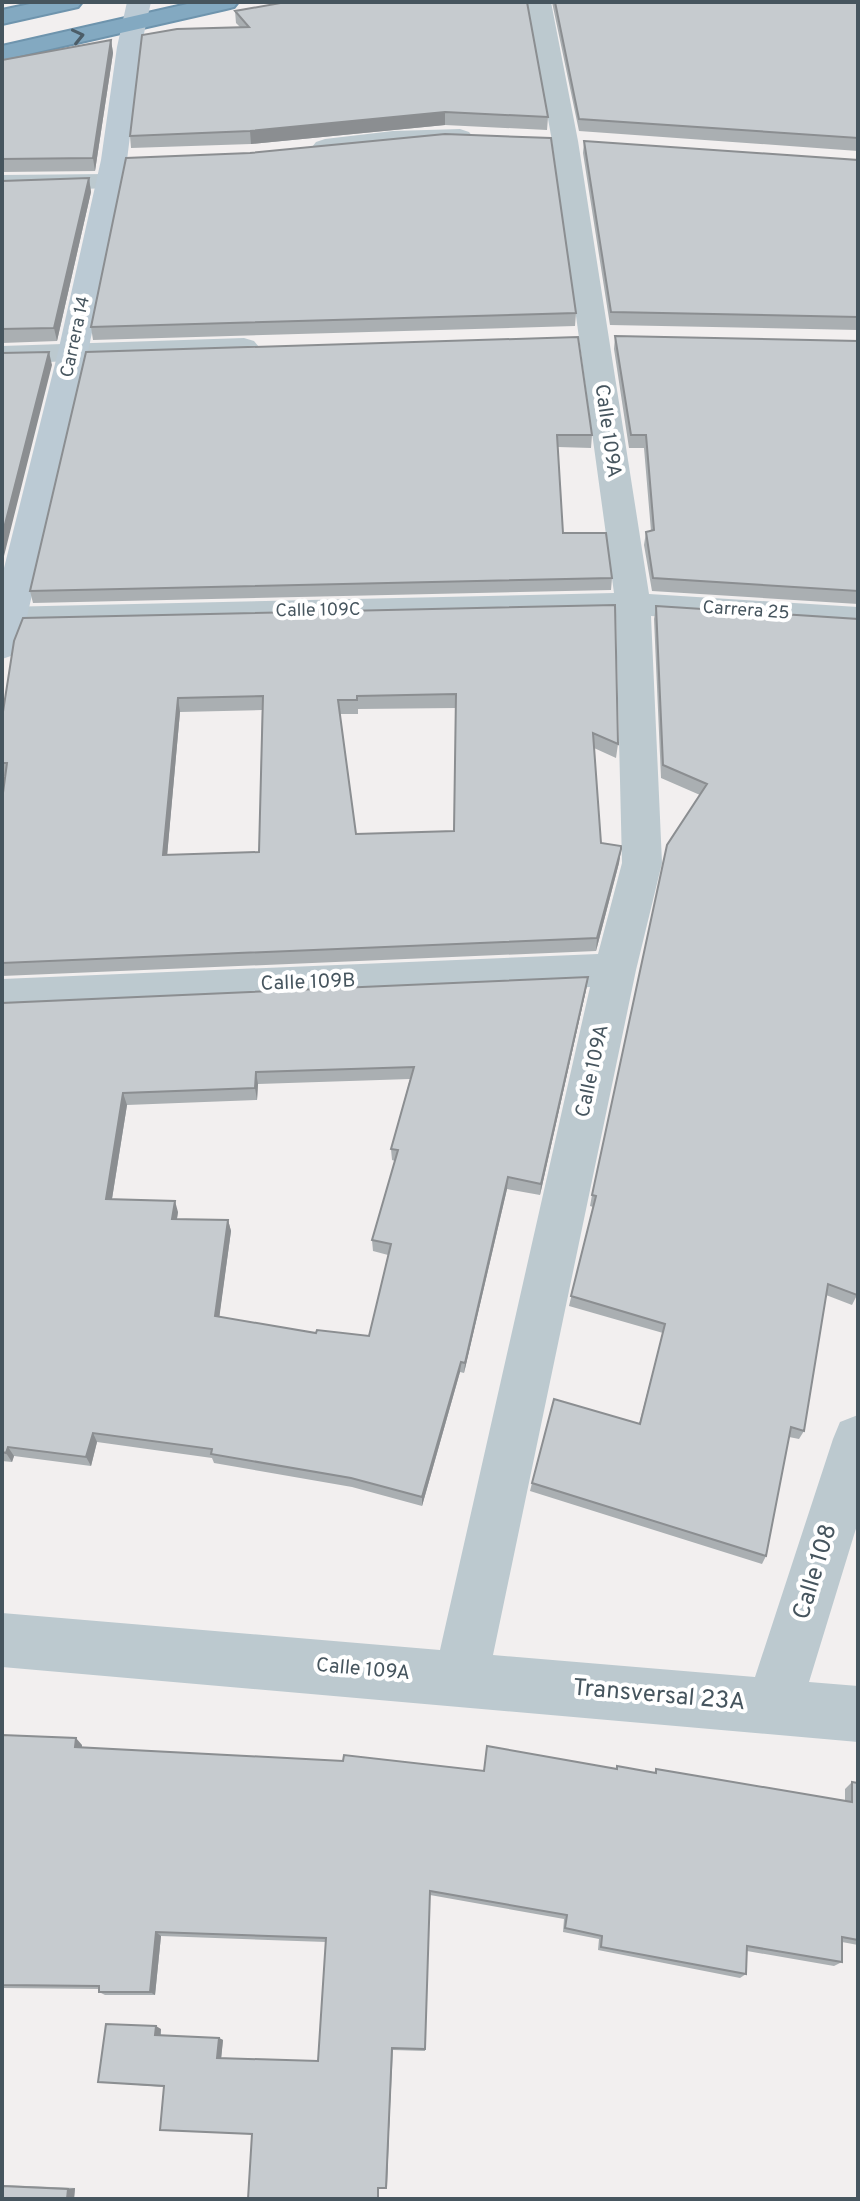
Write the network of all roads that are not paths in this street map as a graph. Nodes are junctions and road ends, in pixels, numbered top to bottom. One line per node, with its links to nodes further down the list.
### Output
1 (70, 2): 6 (highway)
2 (226, 2): 5 (highway)
3 (539, 2): 16 (street, Calle 109A)
4 (254, 9): 5 (highway)
5 (135, 13): 7 (highway, one-way to 5); 11 (street, Carrera 14)
6 (2, 17)
7 (2, 53)
8 (490, 138): 9 (street)
9 (306, 149)
10 (146, 159): 11 (street)
11 (111, 171): 12 (street); 14 (street, Carrera 14)
12 (2, 183)
13 (278, 346): 14 (street)
14 (73, 352): 15 (street); 18 (street, Carrera 14)
15 (2, 355)
16 (633, 604): 17 (street, Carrera 25); 18 (street, Calle 109C); 19 (street, Calle 109A)
17 (858, 618)
18 (4, 627)
19 (615, 970): 20 (street, Calle 109B); 23 (street, Calle 109A)
20 (2, 996)
21 (858, 1439): 24 (street, Calle 108)
22 (2, 1640): 23 (street, Calle 109A)
23 (461, 1678): 24 (street, Transversal 23A)
24 (774, 1706): 25 (street, Transversal 23A)
25 (858, 1714)

